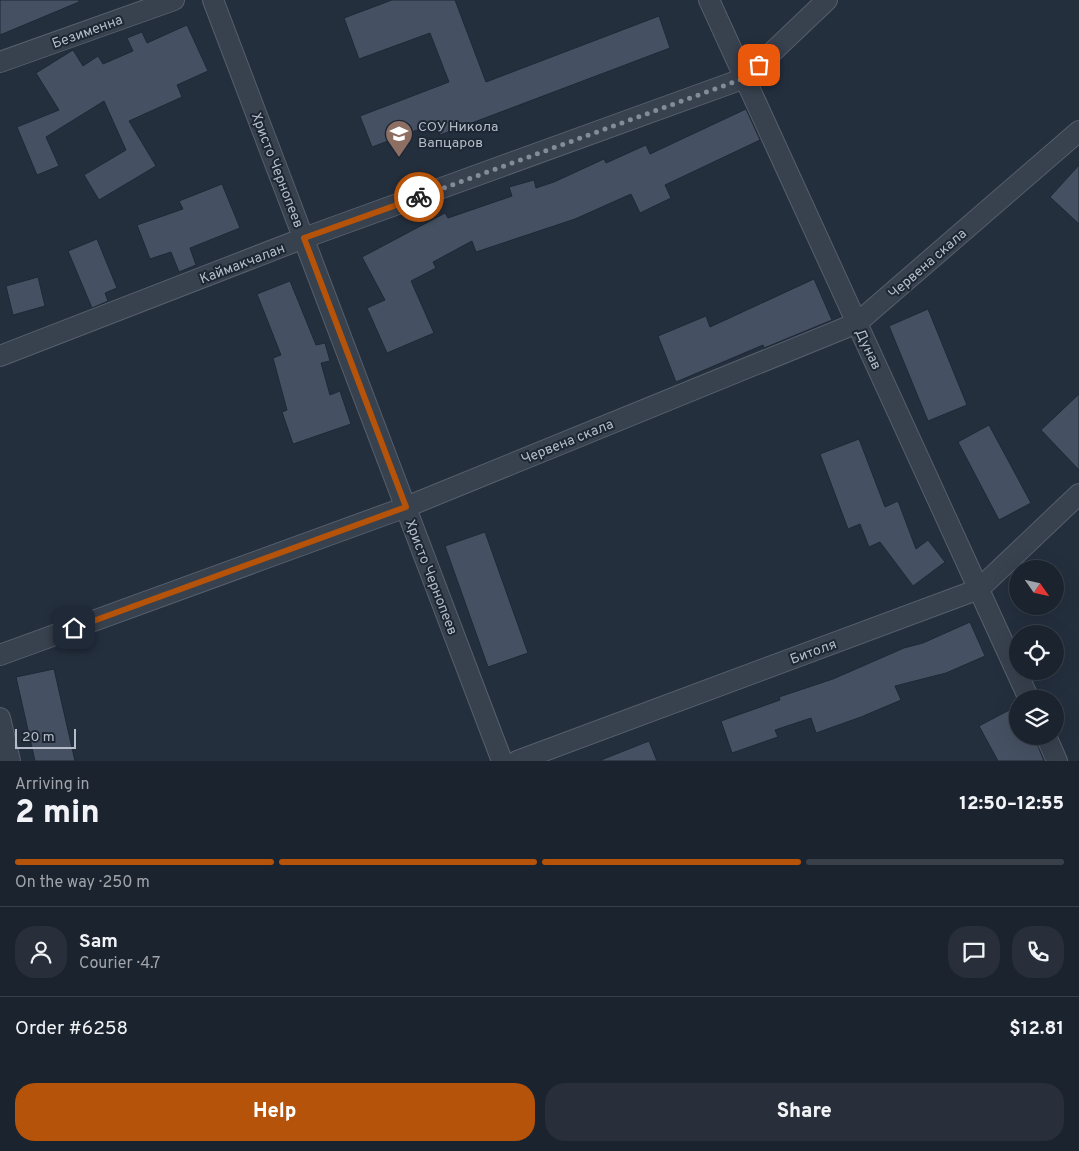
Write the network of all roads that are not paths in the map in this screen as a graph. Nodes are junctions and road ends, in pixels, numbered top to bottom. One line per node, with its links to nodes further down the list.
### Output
1 (174, 0): 5 (street, Безименна)
2 (213, 0): 8 (street, Христо Чернопеев)
3 (709, 0): 6 (street, Дунав)
4 (827, 0): 6 (street, Каймакчалан)
5 (0, 62)
6 (745, 78): 8 (street, Каймакчалан); 9 (street, Дунав)
7 (1079, 131): 9 (street, Червена скала)
8 (304, 238): 10 (street, Каймакчалан); 12 (street, Христо Чернопеев)
9 (857, 323): 12 (street, Червена скала); 13 (street, Дунав)
10 (0, 356)
11 (1079, 494): 13 (street, Битоля)
12 (406, 507): 14 (street, Червена скала); 19 (street, Христо Чернопеев)
13 (979, 589): 15 (street, Дунав); 20 (street, Битоля)
14 (0, 656)
15 (1025, 690)
16 (0, 718): 18 (street)
17 (1050, 745): 21 (street)
18 (10, 761)
19 (502, 761)
20 (517, 761)
21 (1057, 761)

